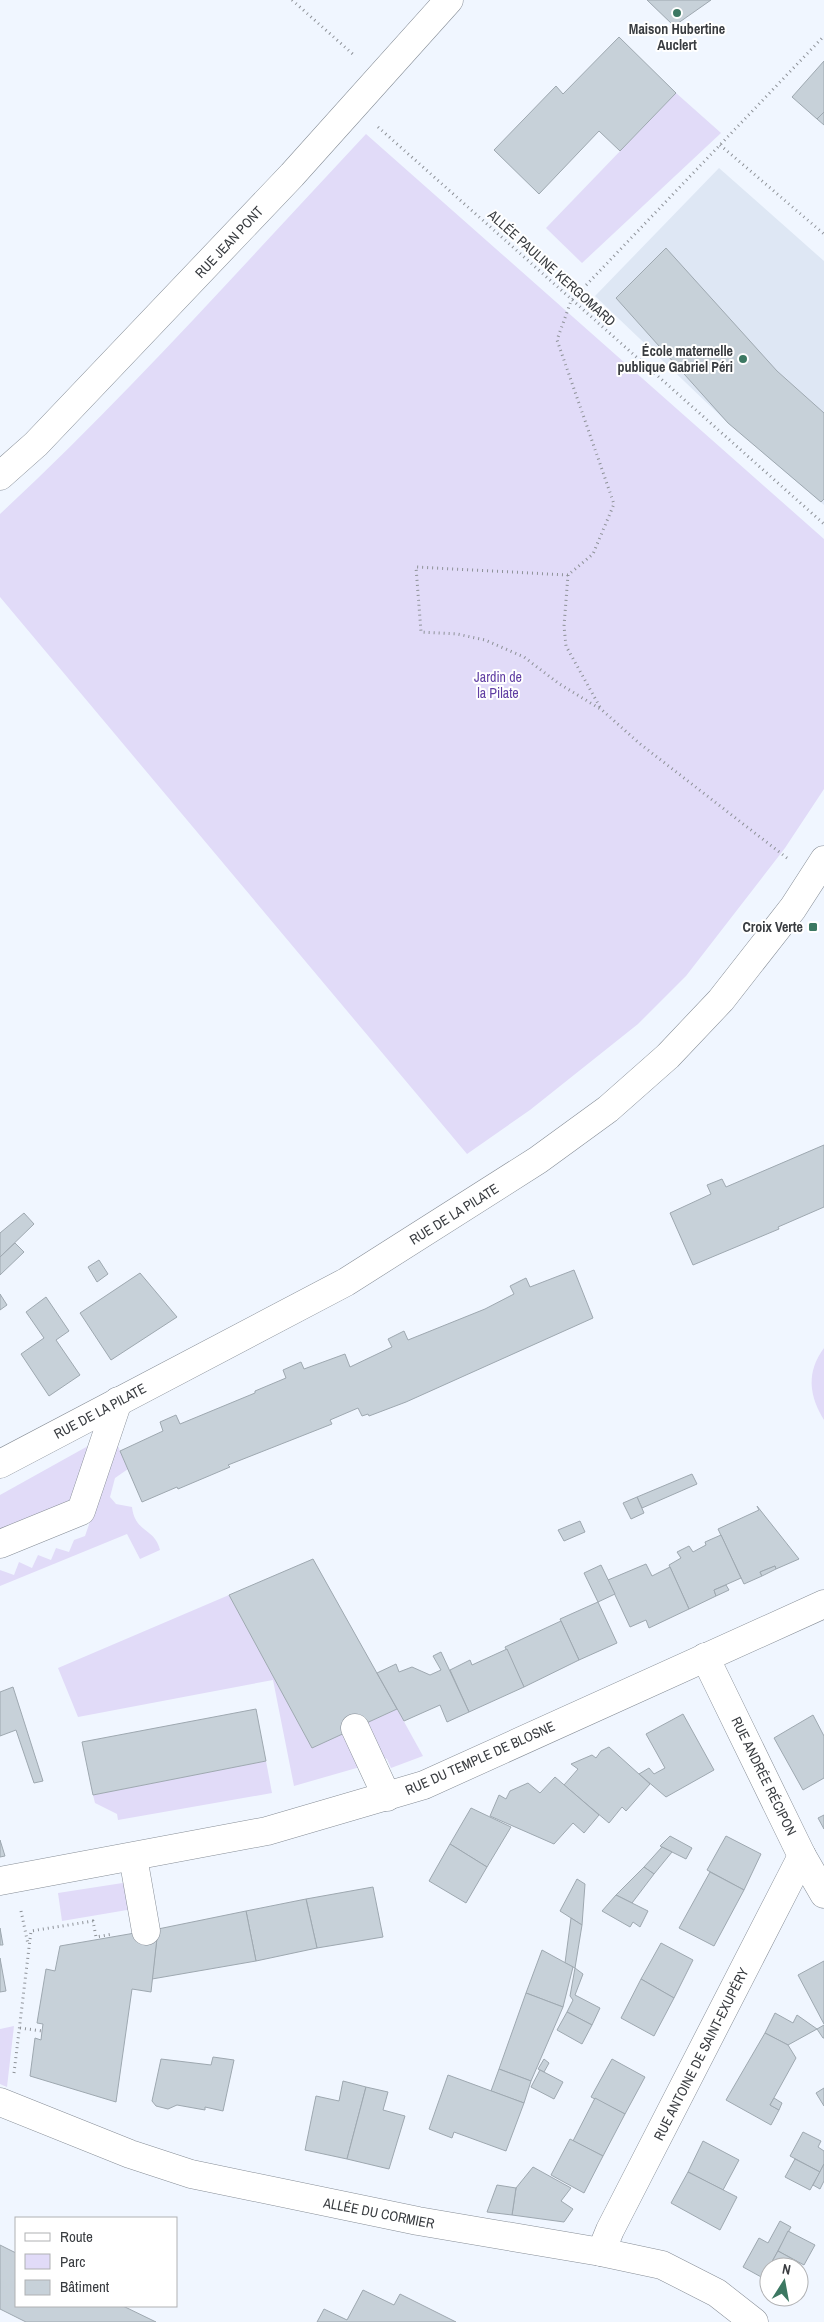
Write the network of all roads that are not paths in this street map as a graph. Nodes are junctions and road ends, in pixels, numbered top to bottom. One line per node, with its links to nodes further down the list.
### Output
1 (449, 0): 2 (street, RUE JEAN PONT)
2 (0, 476)
3 (819, 868): 4 (street, RUE DE LA PILATE)
4 (118, 1401): 5 (street, RUE DE LA PILATE); 6 (street)
5 (2, 1458)
6 (0, 1544)
7 (824, 1604): 8 (street, RUE DU TEMPLE DE BLOSNE)
8 (705, 1657): 10 (street, RUE DU TEMPLE DE BLOSNE); 11 (street, RUE ANDRÉE RÉCIPON)
9 (355, 1728): 10 (street)
10 (387, 1798): 12 (street, RUE DU TEMPLE DE BLOSNE)
11 (802, 1856): 14 (street, RUE ANDRÉE RÉCIPON); 17 (street, RUE ANTOINE DE SAINT-EXUPÉRY)
12 (133, 1857): 13 (street, RUE DU TEMPLE DE BLOSNE); 15 (street)
13 (0, 1881)
14 (824, 1894)
15 (146, 1930)
16 (5, 2104): 17 (street, ALLÉE DU CORMIER)
17 (602, 2252): 18 (street, ALLÉE DU CORMIER)
18 (754, 2322)

